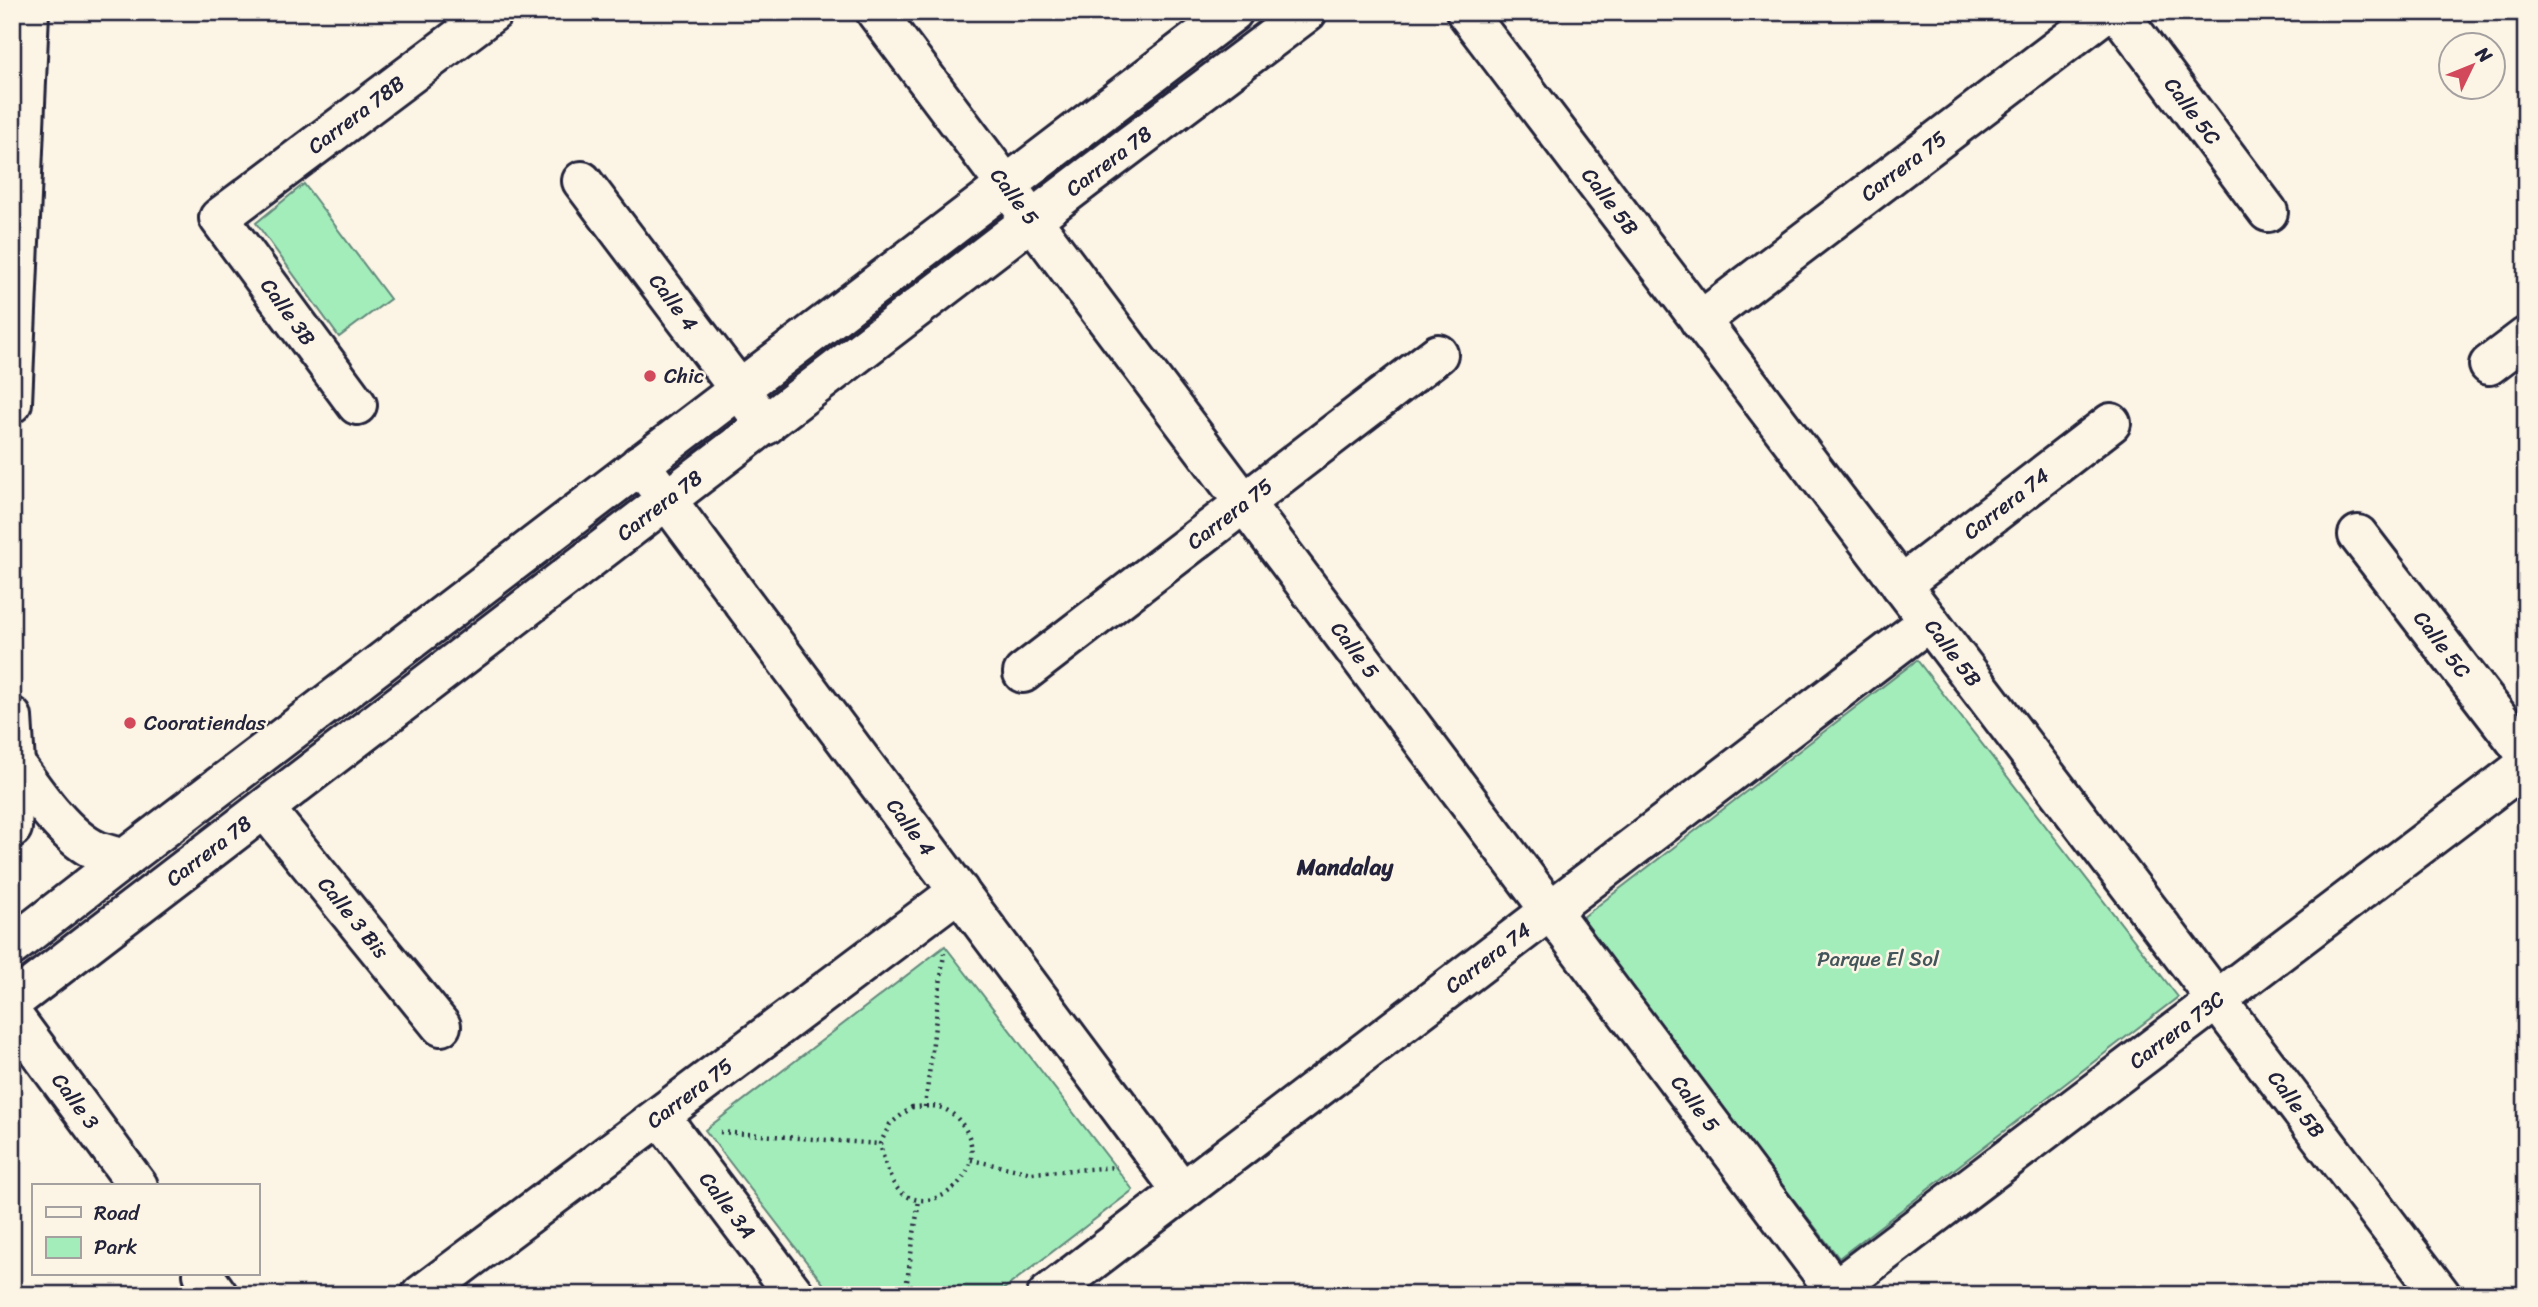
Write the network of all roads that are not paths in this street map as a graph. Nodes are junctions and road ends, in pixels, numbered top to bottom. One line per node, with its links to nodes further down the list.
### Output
1 (29, 12): 19 (street)
2 (876, 12): 10 (street, Calle 5)
3 (1233, 12): 10 (street, Carrera 78)
4 (1307, 12): 13 (street, Carrera 78)
5 (1466, 12): 14 (street, Calle 5B)
6 (2106, 12): 14 (street, Carrera 75)
7 (2118, 12): 11 (street, Calle 5C)
8 (471, 19): 12 (street, Carrera 78B)
9 (582, 181): 18 (street, Calle 4)
10 (1005, 185): 13 (street, Calle 5); 18 (street, Carrera 78)
11 (2268, 212)
12 (219, 218): 20 (street, Calle 3B)
13 (1032, 220): 22 (street, Carrera 78); 25 (street, Calle 5)
14 (1700, 321): 27 (street, Calle 5B)
15 (2526, 337): 17 (street)
16 (1438, 354): 25 (street, Carrera 75)
17 (2489, 365)
18 (738, 389): 22 (street, Calle 4); 23 (street, Carrera 78)
19 (12, 403)
20 (357, 405)
21 (2111, 423): 27 (street, Carrera 74)
22 (766, 425): 24 (street, Carrera 78)
23 (640, 464): 24 (street, Calle 4); 36 (street, Carrera 78)
24 (667, 500): 34 (street, Carrera 78); 37 (street, Calle 4)
25 (1244, 503): 29 (street, Carrera 75); 38 (street, Calle 5)
26 (2358, 535): 31 (street, Calle 5C)
27 (1901, 585): 28 (street, Calle 5B)
28 (1929, 621): 38 (street, Carrera 74); 40 (street, Calle 5B)
29 (1023, 673)
30 (12, 717): 32 (street)
31 (2526, 754)
32 (15, 764): 35 (street); 36 (street)
33 (2526, 765): 40 (street, Carrera 73C)
34 (265, 809): 41 (street, Carrera 78); 43 (street, Calle 3 Bis)
35 (12, 828)
36 (124, 859): 39 (street, Carrera 78)
37 (959, 891): 44 (street, Carrera 75); 45 (street, Calle 4)
38 (1550, 910): 45 (street, Carrera 74); 48 (street, Calle 5)
39 (12, 946)
40 (2216, 1000): 48 (street, Carrera 73C); 53 (street, Calle 5B)
41 (12, 1002)
42 (12, 1015): 46 (street, Calle 3)
43 (441, 1026)
44 (660, 1116): 50 (street, Carrera 75); 51 (street, Calle 3A)
45 (1175, 1181): 52 (street, Carrera 74)
46 (137, 1184)
47 (204, 1276): 49 (street)
48 (1831, 1292)
49 (218, 1295)
50 (421, 1295)
51 (795, 1295)
52 (1046, 1295)
53 (2441, 1295)

